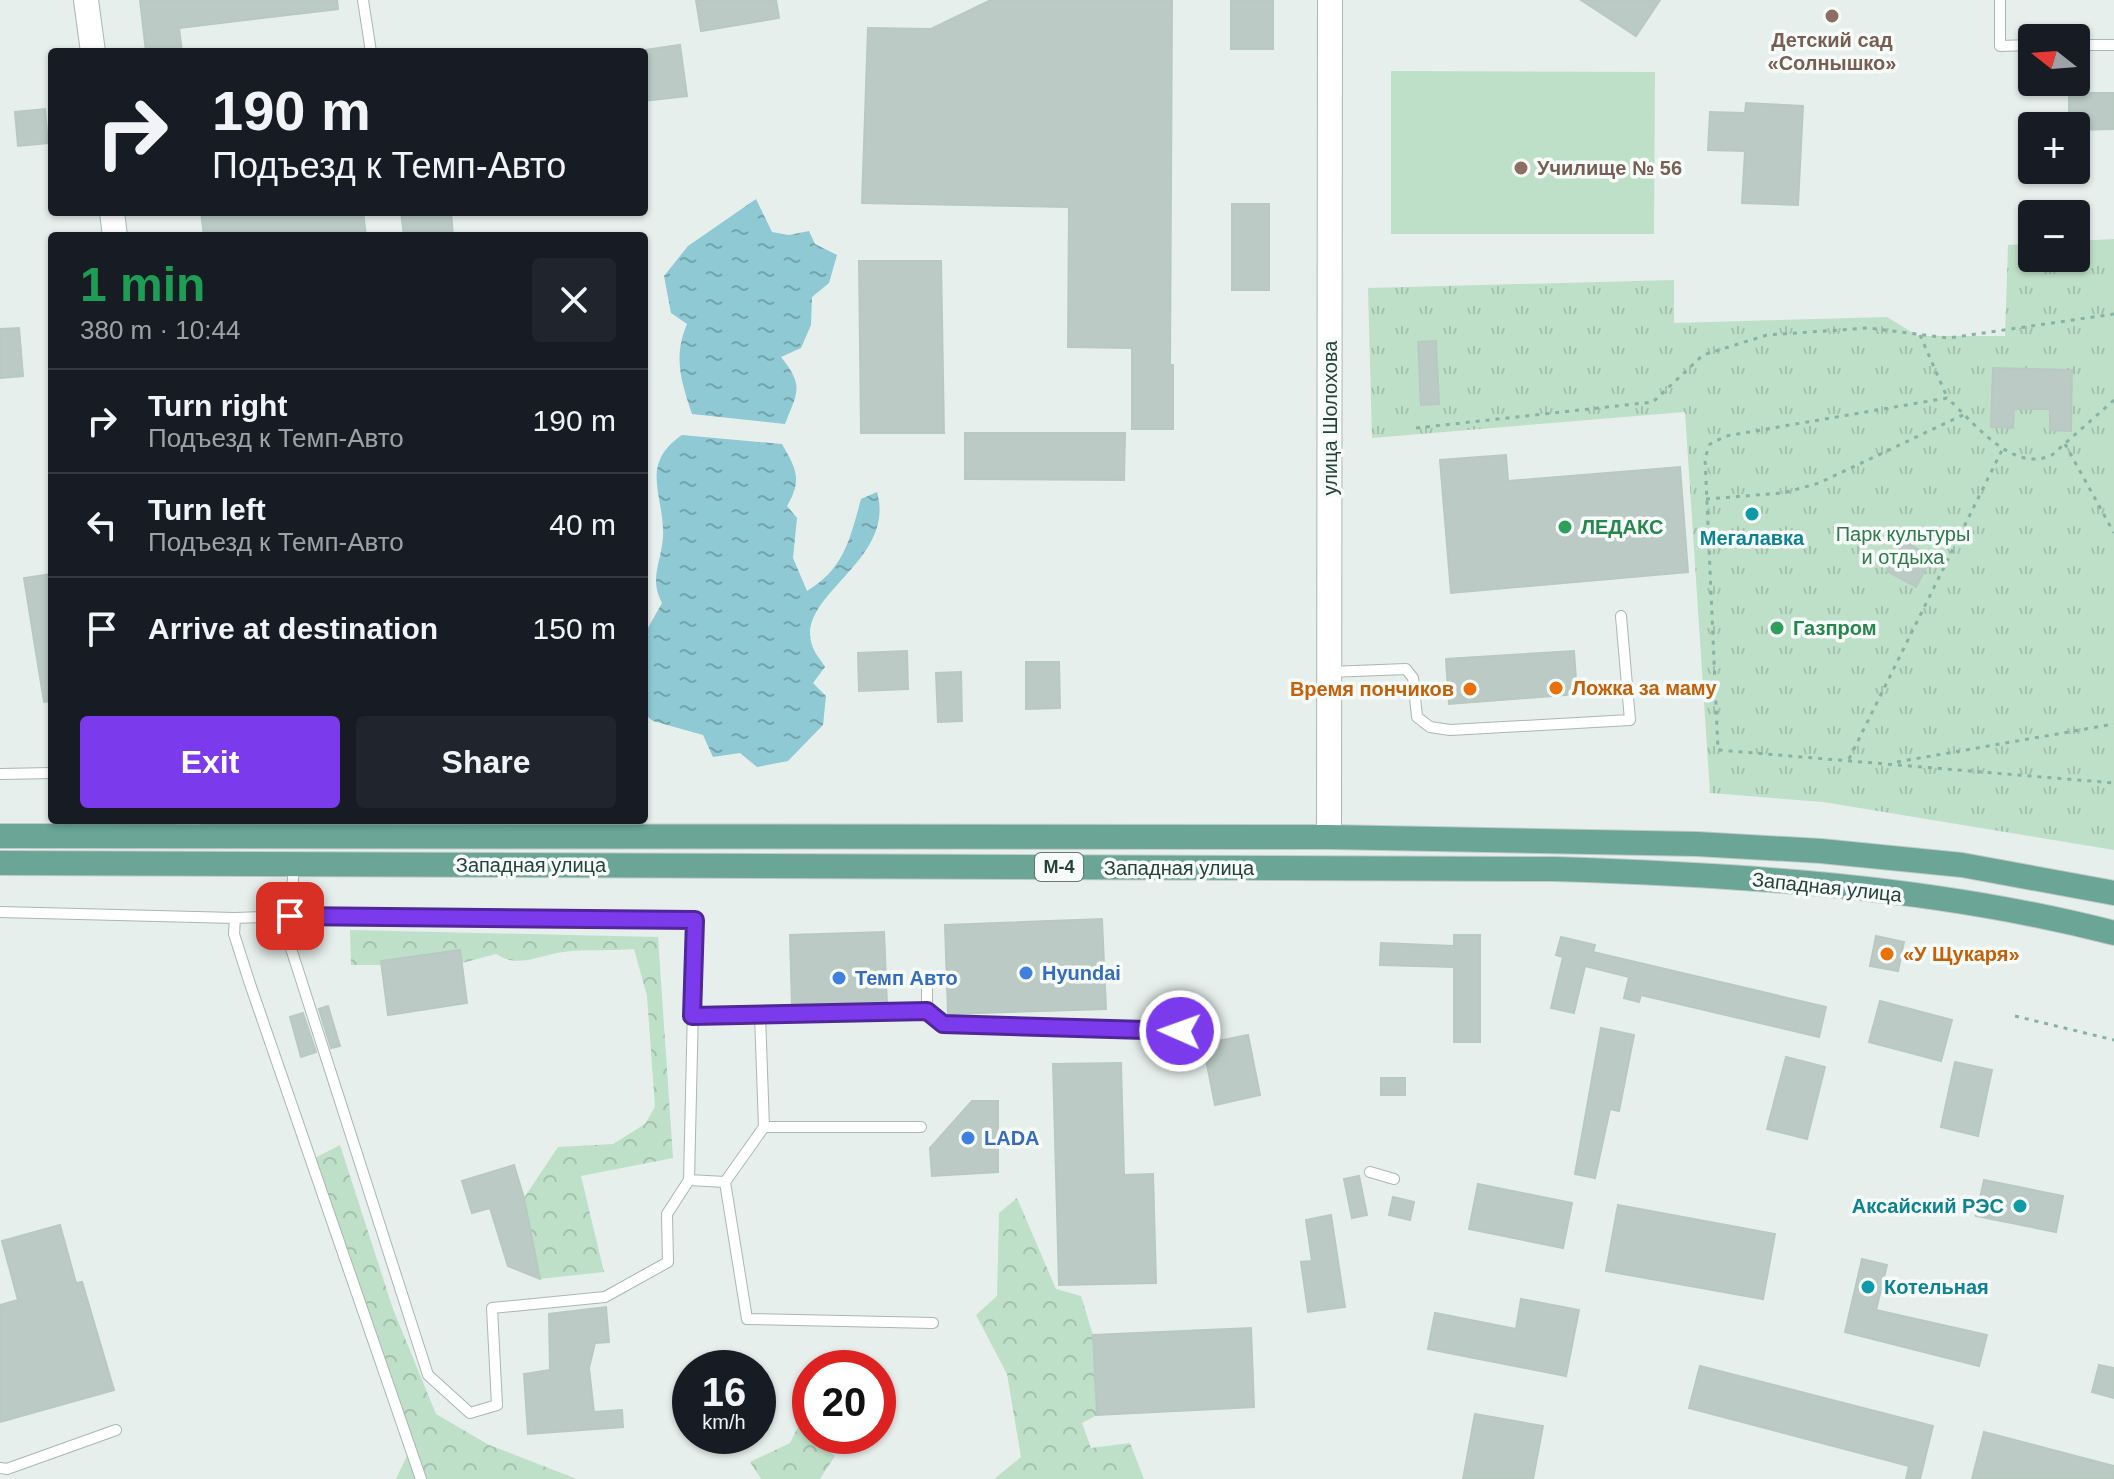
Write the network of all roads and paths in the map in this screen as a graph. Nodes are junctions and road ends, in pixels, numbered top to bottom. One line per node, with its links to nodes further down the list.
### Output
1 (86, 0): 8 (street)
2 (363, 0): 9 (lane)
3 (1330, 0): 21 (street, улица Шолохова)
4 (2000, 0): 5 (lane)
5 (2018, 45)
6 (2090, 45): 7 (lane)
7 (2114, 45)
8 (92, 48)
9 (370, 48)
10 (2114, 314): 11 (path)
11 (1920, 335): 12 (path); 15 (path)
12 (1947, 398): 14 (path); 18 (path)
13 (2114, 400): 16 (path)
14 (1966, 414): 17 (path); 18 (path)
15 (1416, 428)
16 (2065, 444): 17 (path); 19 (path)
17 (2003, 448): 23 (path)
18 (1706, 499): 23 (path)
19 (2114, 533)
20 (1621, 616): 21 (lane)
21 (1329, 672): 30 (street, улица Шолохова)
22 (2114, 724): 24 (path)
23 (1849, 759): 24 (path)
24 (1892, 763): 27 (path)
25 (48, 773): 26 (lane)
26 (0, 774)
27 (2114, 783)
28 (189, 828): 29 (main road, Западная улица / М-4); 30 (main road, Западная улица / М-4)
29 (0, 836)
30 (1329, 837): 33 (main road, Западная улица / М-4)
31 (0, 863): 32 (main road, Западная улица / М-4)
32 (294, 863): 35 (lane); 37 (main road, Западная улица / М-4)
33 (2114, 893)
34 (0, 912): 36 (lane)
35 (290, 916): 36 (lane); 41 (lane); 49 (lane)
36 (235, 918): 54 (lane)
37 (2114, 933)
38 (927, 981): 39 (lane)
39 (927, 1011): 40 (lane); 43 (lane)
40 (760, 1015): 41 (lane); 45 (lane)
41 (692, 1016): 49 (lane)
42 (2015, 1016): 44 (path)
43 (1180, 1031)
44 (2114, 1040)
45 (764, 1127): 46 (lane); 50 (lane)
46 (921, 1127)
47 (1370, 1172): 48 (lane)
48 (1394, 1179)
49 (689, 1180): 50 (lane)
50 (725, 1182): 51 (lane)
51 (933, 1323)
52 (116, 1430): 53 (lane)
53 (0, 1468)
54 (421, 1479)

